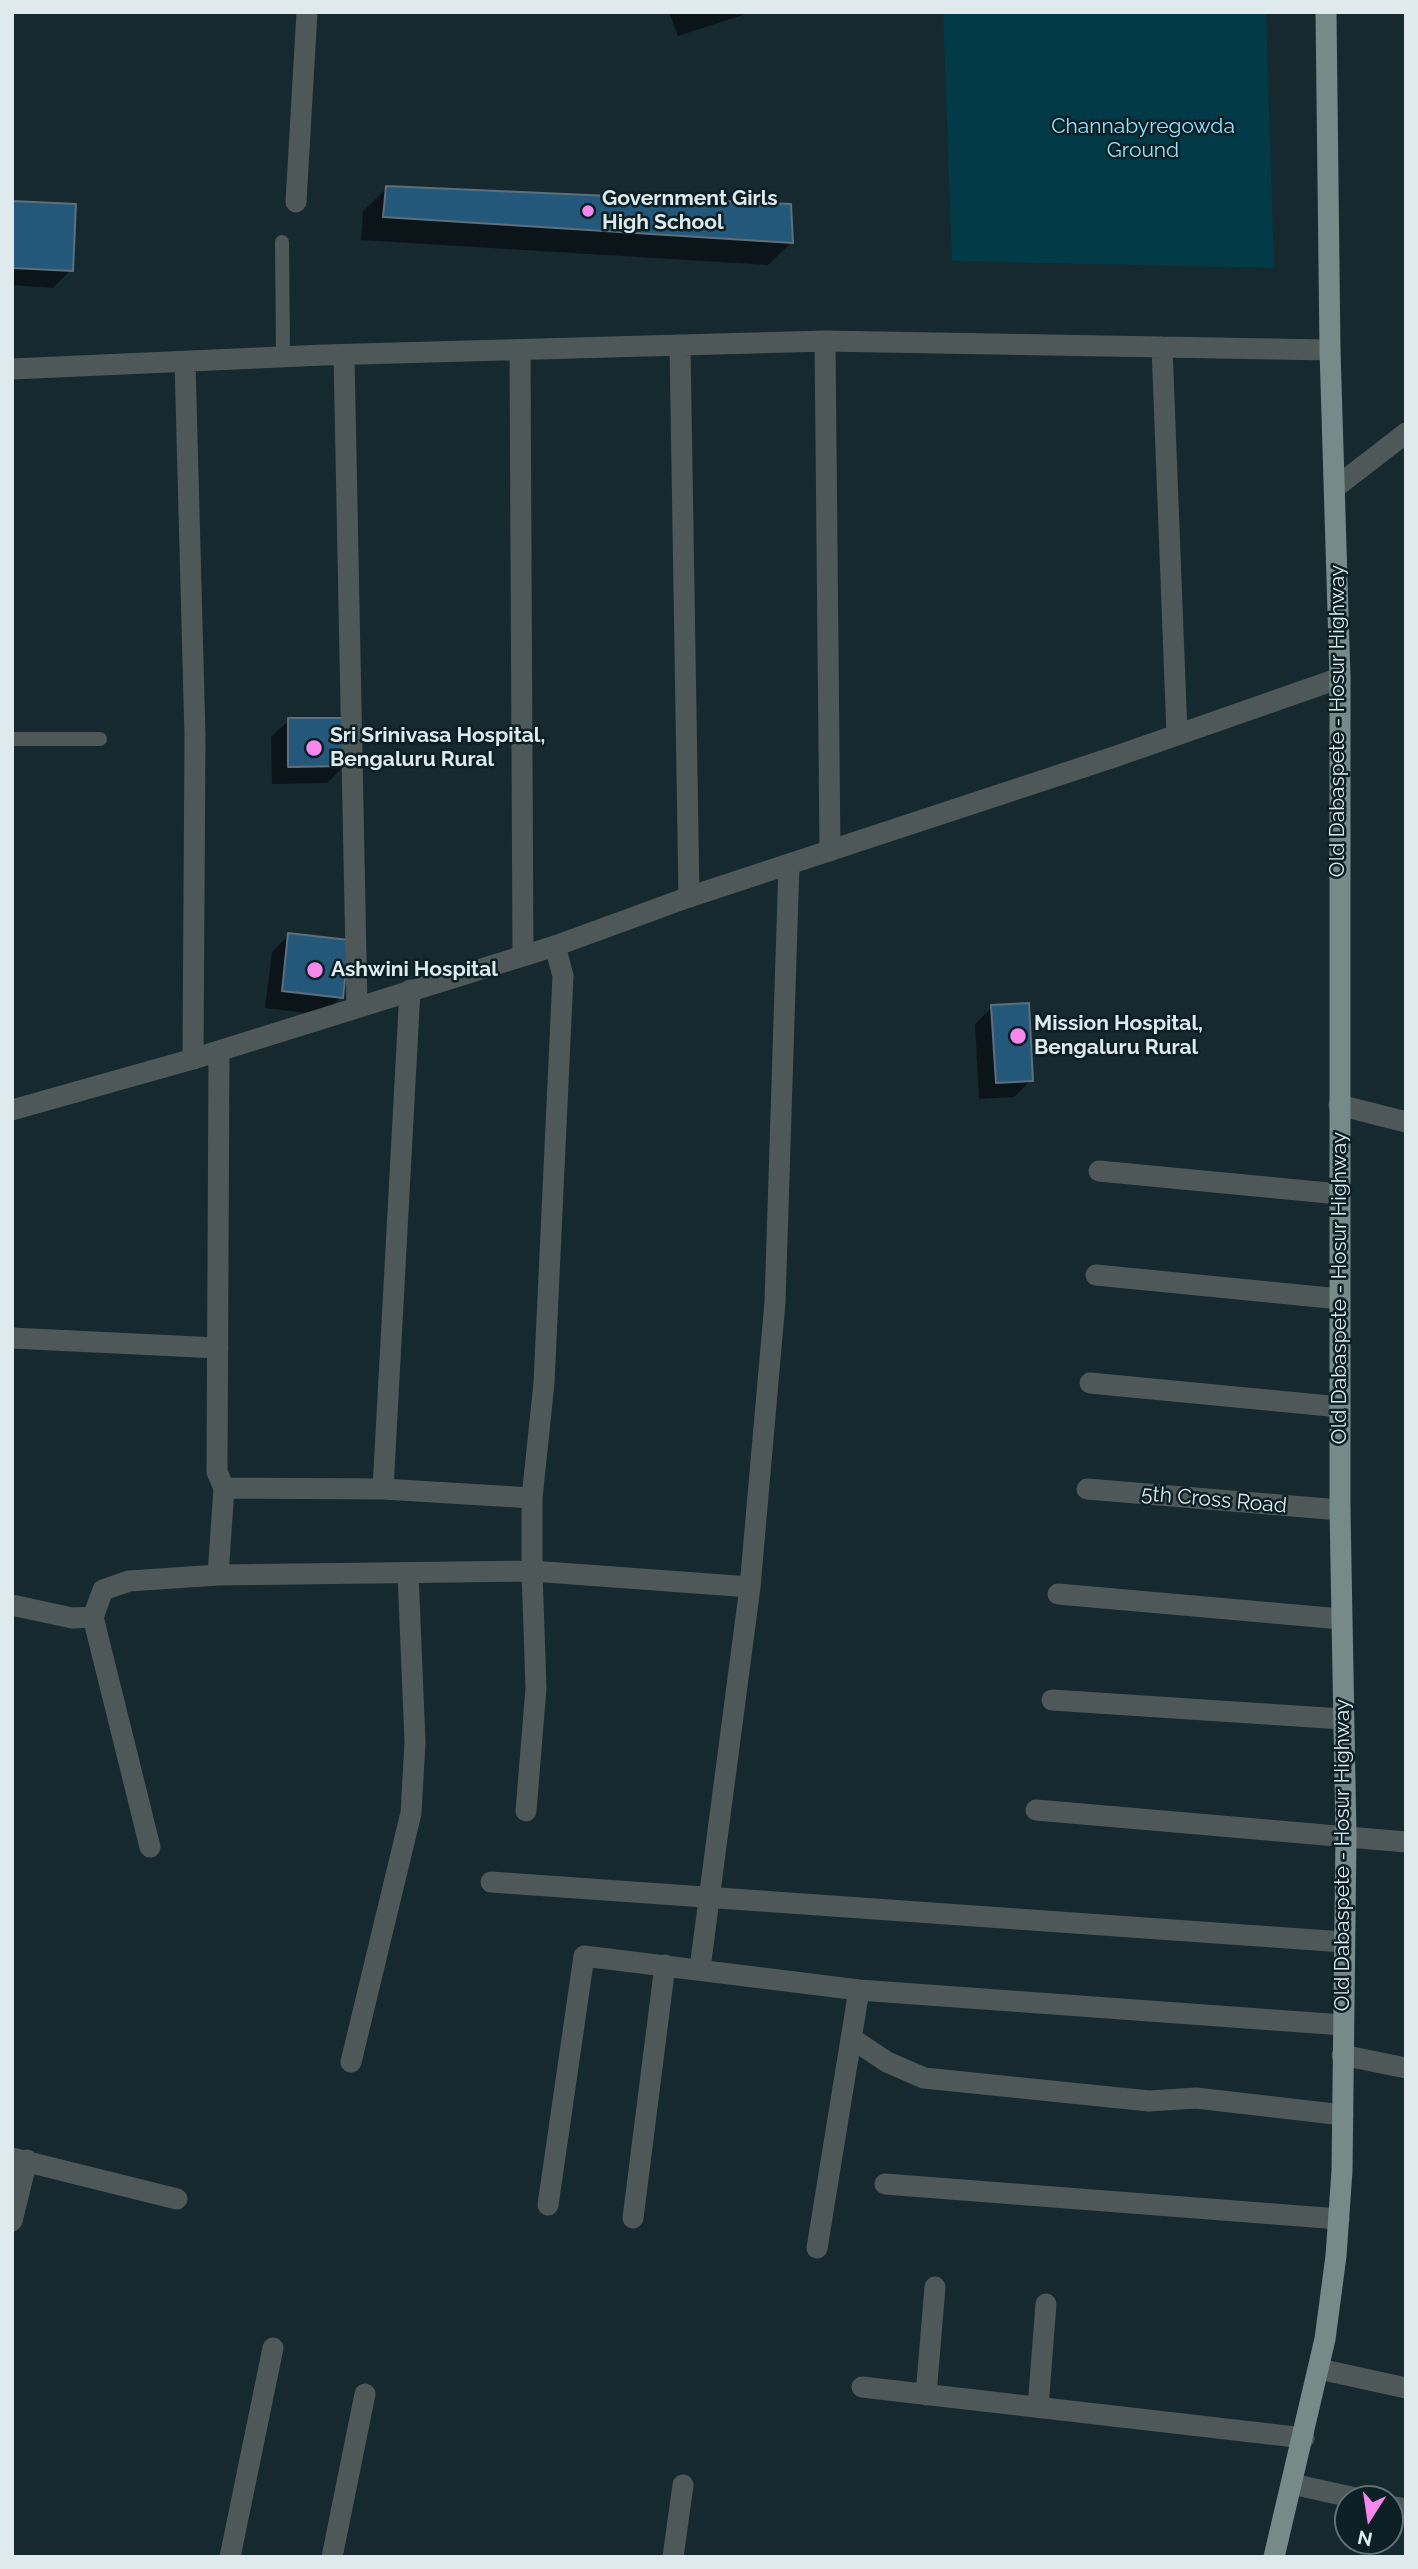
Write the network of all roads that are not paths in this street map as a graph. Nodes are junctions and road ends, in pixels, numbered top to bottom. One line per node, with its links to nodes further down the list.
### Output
1 (307, 12): 3 (street)
2 (1326, 12): 9 (main road, Old Dabaspete - Hosur Highway)
3 (296, 202)
4 (282, 242): 11 (lane)
5 (825, 341): 6 (street); 7 (street); 20 (street)
6 (680, 345): 8 (street); 22 (street)
7 (1163, 347): 9 (street); 17 (street)
8 (520, 350): 10 (street); 24 (street)
9 (1330, 350): 15 (main road, Old Dabaspete - Hosur Highway)
10 (344, 355): 11 (street); 26 (street)
11 (283, 357): 12 (street)
12 (185, 362): 13 (street); 28 (street)
13 (12, 369)
14 (1406, 433): 15 (street)
15 (1336, 487): 16 (main road, Old Dabaspete - Hosur Highway)
16 (1340, 678): 17 (street); 29 (main road, Old Dabaspete - Hosur Highway)
17 (1177, 734): 20 (street)
18 (12, 739): 19 (lane)
19 (100, 740)
20 (831, 850): 21 (street)
21 (789, 864): 22 (street); 48 (street)
22 (689, 897): 23 (street)
23 (555, 946): 24 (street); 43 (street)
24 (523, 955): 25 (street)
25 (410, 990): 26 (street); 41 (street)
26 (357, 1007): 27 (street)
27 (219, 1051): 28 (street); 37 (street)
28 (192, 1059): 30 (street)
29 (1339, 1105): 31 (street); 33 (main road, Old Dabaspete - Hosur Highway)
30 (12, 1110)
31 (1406, 1122)
32 (1098, 1171): 33 (street)
33 (1339, 1194): 35 (main road, Old Dabaspete - Hosur Highway)
34 (1096, 1275): 35 (street)
35 (1340, 1298): 39 (main road, Old Dabaspete - Hosur Highway)
36 (12, 1338): 37 (street)
37 (218, 1348): 40 (street)
38 (1090, 1383): 39 (street)
39 (1340, 1407): 44 (main road, Old Dabaspete - Hosur Highway)
40 (224, 1488): 41 (street); 47 (street)
41 (383, 1489): 43 (street)
42 (1087, 1489): 44 (street, 5th Cross Road)
43 (532, 1498): 45 (street)
44 (1340, 1510): 52 (main road, Old Dabaspete - Hosur Highway)
45 (532, 1571): 46 (street); 48 (street); 56 (street)
46 (408, 1573): 47 (street); 69 (street)
47 (218, 1575): 51 (street)
48 (750, 1587): 61 (street)
49 (1058, 1594): 52 (street)
50 (12, 1605): 51 (street)
51 (93, 1617): 59 (street)
52 (1341, 1619): 54 (main road, Old Dabaspete - Hosur Highway)
53 (1052, 1700): 54 (street)
54 (1342, 1719): 57 (main road, Old Dabaspete - Hosur Highway)
55 (1036, 1810): 57 (street)
56 (526, 1811)
57 (1346, 1836): 58 (street); 62 (main road, Old Dabaspete - Hosur Highway)
58 (1406, 1842)
59 (150, 1847)
60 (491, 1882): 61 (street)
61 (709, 1897): 62 (street); 64 (street)
62 (1345, 1942): 66 (main road, Old Dabaspete - Hosur Highway)
63 (666, 1965): 64 (street); 75 (street); 76 (street)
64 (700, 1968): 65 (street)
65 (859, 1990): 66 (street); 67 (street)
66 (1343, 2025): 68 (main road, Old Dabaspete - Hosur Highway)
67 (851, 2038): 71 (street); 79 (street)
68 (1342, 2055): 70 (street); 71 (main road, Old Dabaspete - Hosur Highway)
69 (351, 2063)
70 (1406, 2068)
71 (1343, 2115): 77 (main road, Old Dabaspete - Hosur Highway)
72 (20, 2159): 74 (street); 78 (street)
73 (885, 2184): 77 (street)
74 (177, 2199)
75 (548, 2205)
76 (633, 2218)
77 (1339, 2219): 83 (main road, Old Dabaspete - Hosur Highway)
78 (12, 2221)
79 (817, 2248)
80 (935, 2287): 87 (street)
81 (1046, 2304): 88 (street)
82 (273, 2348): 93 (street)
83 (1318, 2369): 85 (street); 89 (main road, Old Dabaspete - Hosur Highway)
84 (862, 2387): 87 (street)
85 (1406, 2388)
86 (365, 2394): 94 (street)
87 (926, 2395): 88 (street)
88 (1038, 2407): 89 (street)
89 (1304, 2438): 91 (main road, Old Dabaspete - Hosur Highway)
90 (683, 2484): 95 (street)
91 (1292, 2484): 92 (street); 96 (main road, Old Dabaspete - Hosur Highway)
92 (1334, 2493)
93 (230, 2557)
94 (332, 2557)
95 (673, 2557)
96 (1274, 2557)

